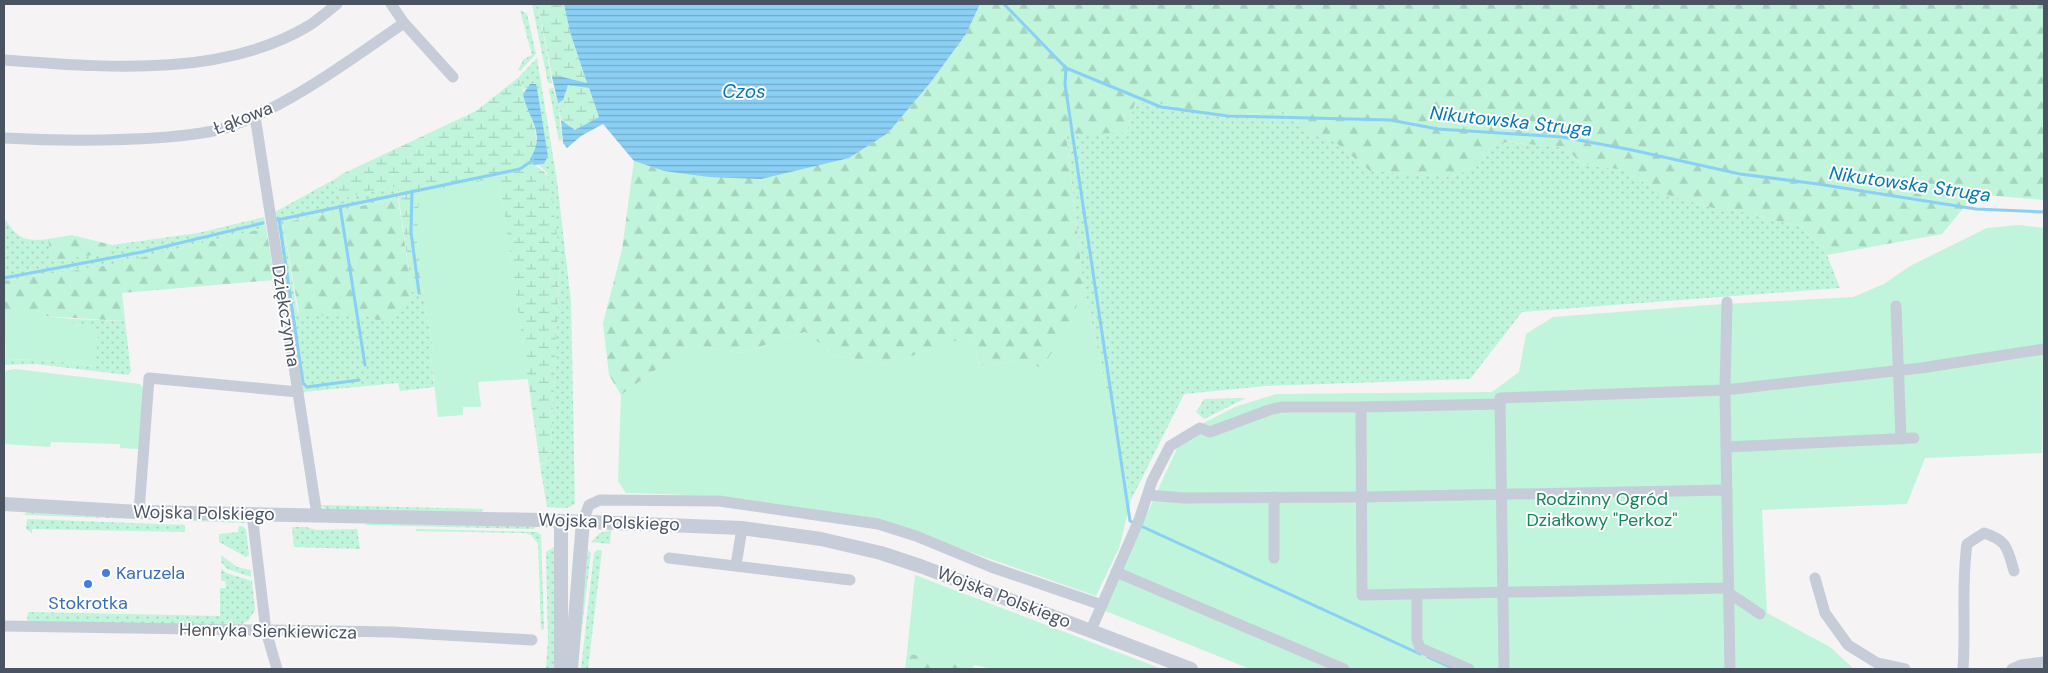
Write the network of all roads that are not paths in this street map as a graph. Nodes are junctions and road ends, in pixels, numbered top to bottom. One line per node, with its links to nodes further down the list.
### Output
1 (336, 4): 4 (street)
2 (391, 4): 3 (street)
3 (404, 23): 5 (street); 6 (street, Łąkowa)
4 (4, 60)
5 (453, 77)
6 (255, 116): 7 (street, Łąkowa); 13 (street, Dziękczynna)
7 (4, 138)
8 (1727, 302): 12 (street)
9 (1896, 306): 11 (street)
10 (2044, 349): 11 (street)
11 (1898, 371): 12 (street); 17 (street)
12 (1725, 390): 14 (street); 18 (street)
13 (298, 392): 25 (street); 27 (street, Dziękczynna)
14 (1500, 404): 15 (street); 21 (street)
15 (1361, 407): 20 (street); 22 (street)
16 (1914, 438): 17 (street)
17 (1901, 439): 18 (street)
18 (1726, 447): 19 (street)
19 (1727, 490): 21 (street); 38 (street)
20 (1148, 495): 23 (street); 35 (street)
21 (1501, 495): 22 (street); 39 (street)
22 (1362, 496): 23 (street); 40 (street)
23 (1274, 497): 32 (street)
24 (4, 504): 25 (street, Wojska Polskiego)
25 (139, 512): 26 (street, Wojska Polskiego)
26 (252, 514): 27 (street, Wojska Polskiego); 45 (street)
27 (317, 515): 28 (street, Wojska Polskiego)
28 (560, 521): 29 (street, Wojska Polskiego); 50 (street)
29 (583, 521): 30 (street, Wojska Polskiego); 41 (street); 51 (street)
30 (742, 528): 33 (street); 44 (street, Wojska Polskiego)
31 (669, 558): 33 (street)
32 (1274, 558)
33 (736, 565): 37 (street)
34 (2014, 571): 57 (street)
35 (1116, 572): 41 (street); 53 (street)
36 (1815, 578): 56 (street)
37 (850, 580)
38 (1728, 591): 39 (street); 42 (street); 55 (street)
39 (1503, 592): 40 (street); 54 (street)
40 (1417, 595): 48 (street)
41 (1102, 605): 44 (street)
42 (1760, 614)
43 (4, 626): 45 (street, Henryka Sienkiewicza)
44 (1091, 630): 52 (street, Wojska Polskiego)
45 (266, 631): 46 (street, Henryka Sienkiewicza); 49 (street)
46 (532, 640)
47 (2044, 662): 58 (street)
48 (1463, 668)
49 (277, 669)
50 (561, 669)
51 (571, 669)
52 (1191, 669)
53 (1344, 669)
54 (1504, 669)
55 (1730, 669)
56 (1905, 669)
57 (1963, 669)
58 (2012, 669)

